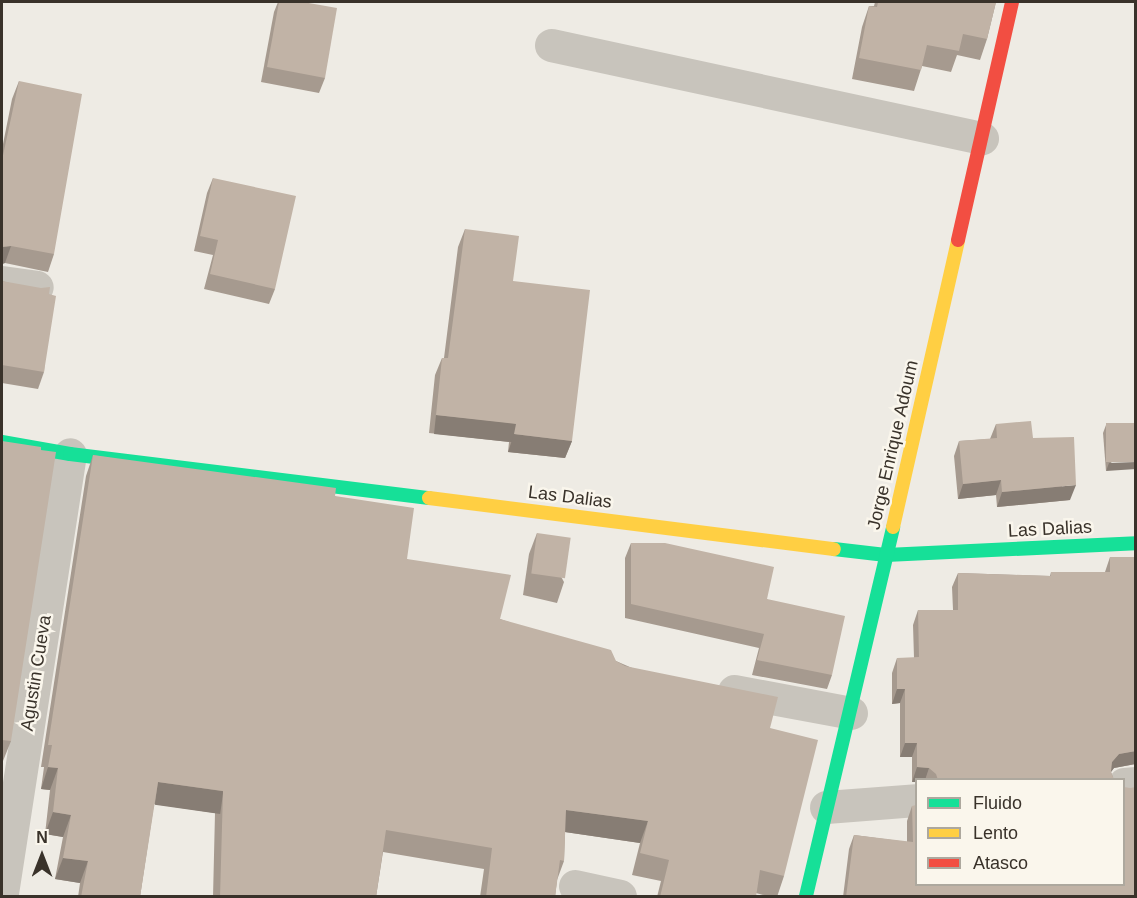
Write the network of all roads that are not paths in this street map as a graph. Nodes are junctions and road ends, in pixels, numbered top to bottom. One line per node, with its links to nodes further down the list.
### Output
1 (1012, 2): 3 (street, Jorge Enrique Adoum)
2 (552, 45): 3 (street)
3 (982, 138): 9 (street, Jorge Enrique Adoum)
4 (2, 282): 5 (street)
5 (37, 287)
6 (2, 442): 7 (street, Las Dalias)
7 (70, 454): 9 (street, Las Dalias); 15 (street, Agustin Cueva)
8 (1136, 543): 9 (street, Las Dalias)
9 (886, 555): 11 (street, Jorge Enrique Adoum)
10 (701, 685): 11 (street)
11 (851, 713): 13 (street, Jorge Enrique Adoum)
12 (915, 800): 13 (street)
13 (826, 807): 17 (street, Jorge Enrique Adoum)
14 (575, 886): 16 (street)
15 (2, 893)
16 (620, 897)
17 (806, 897)

